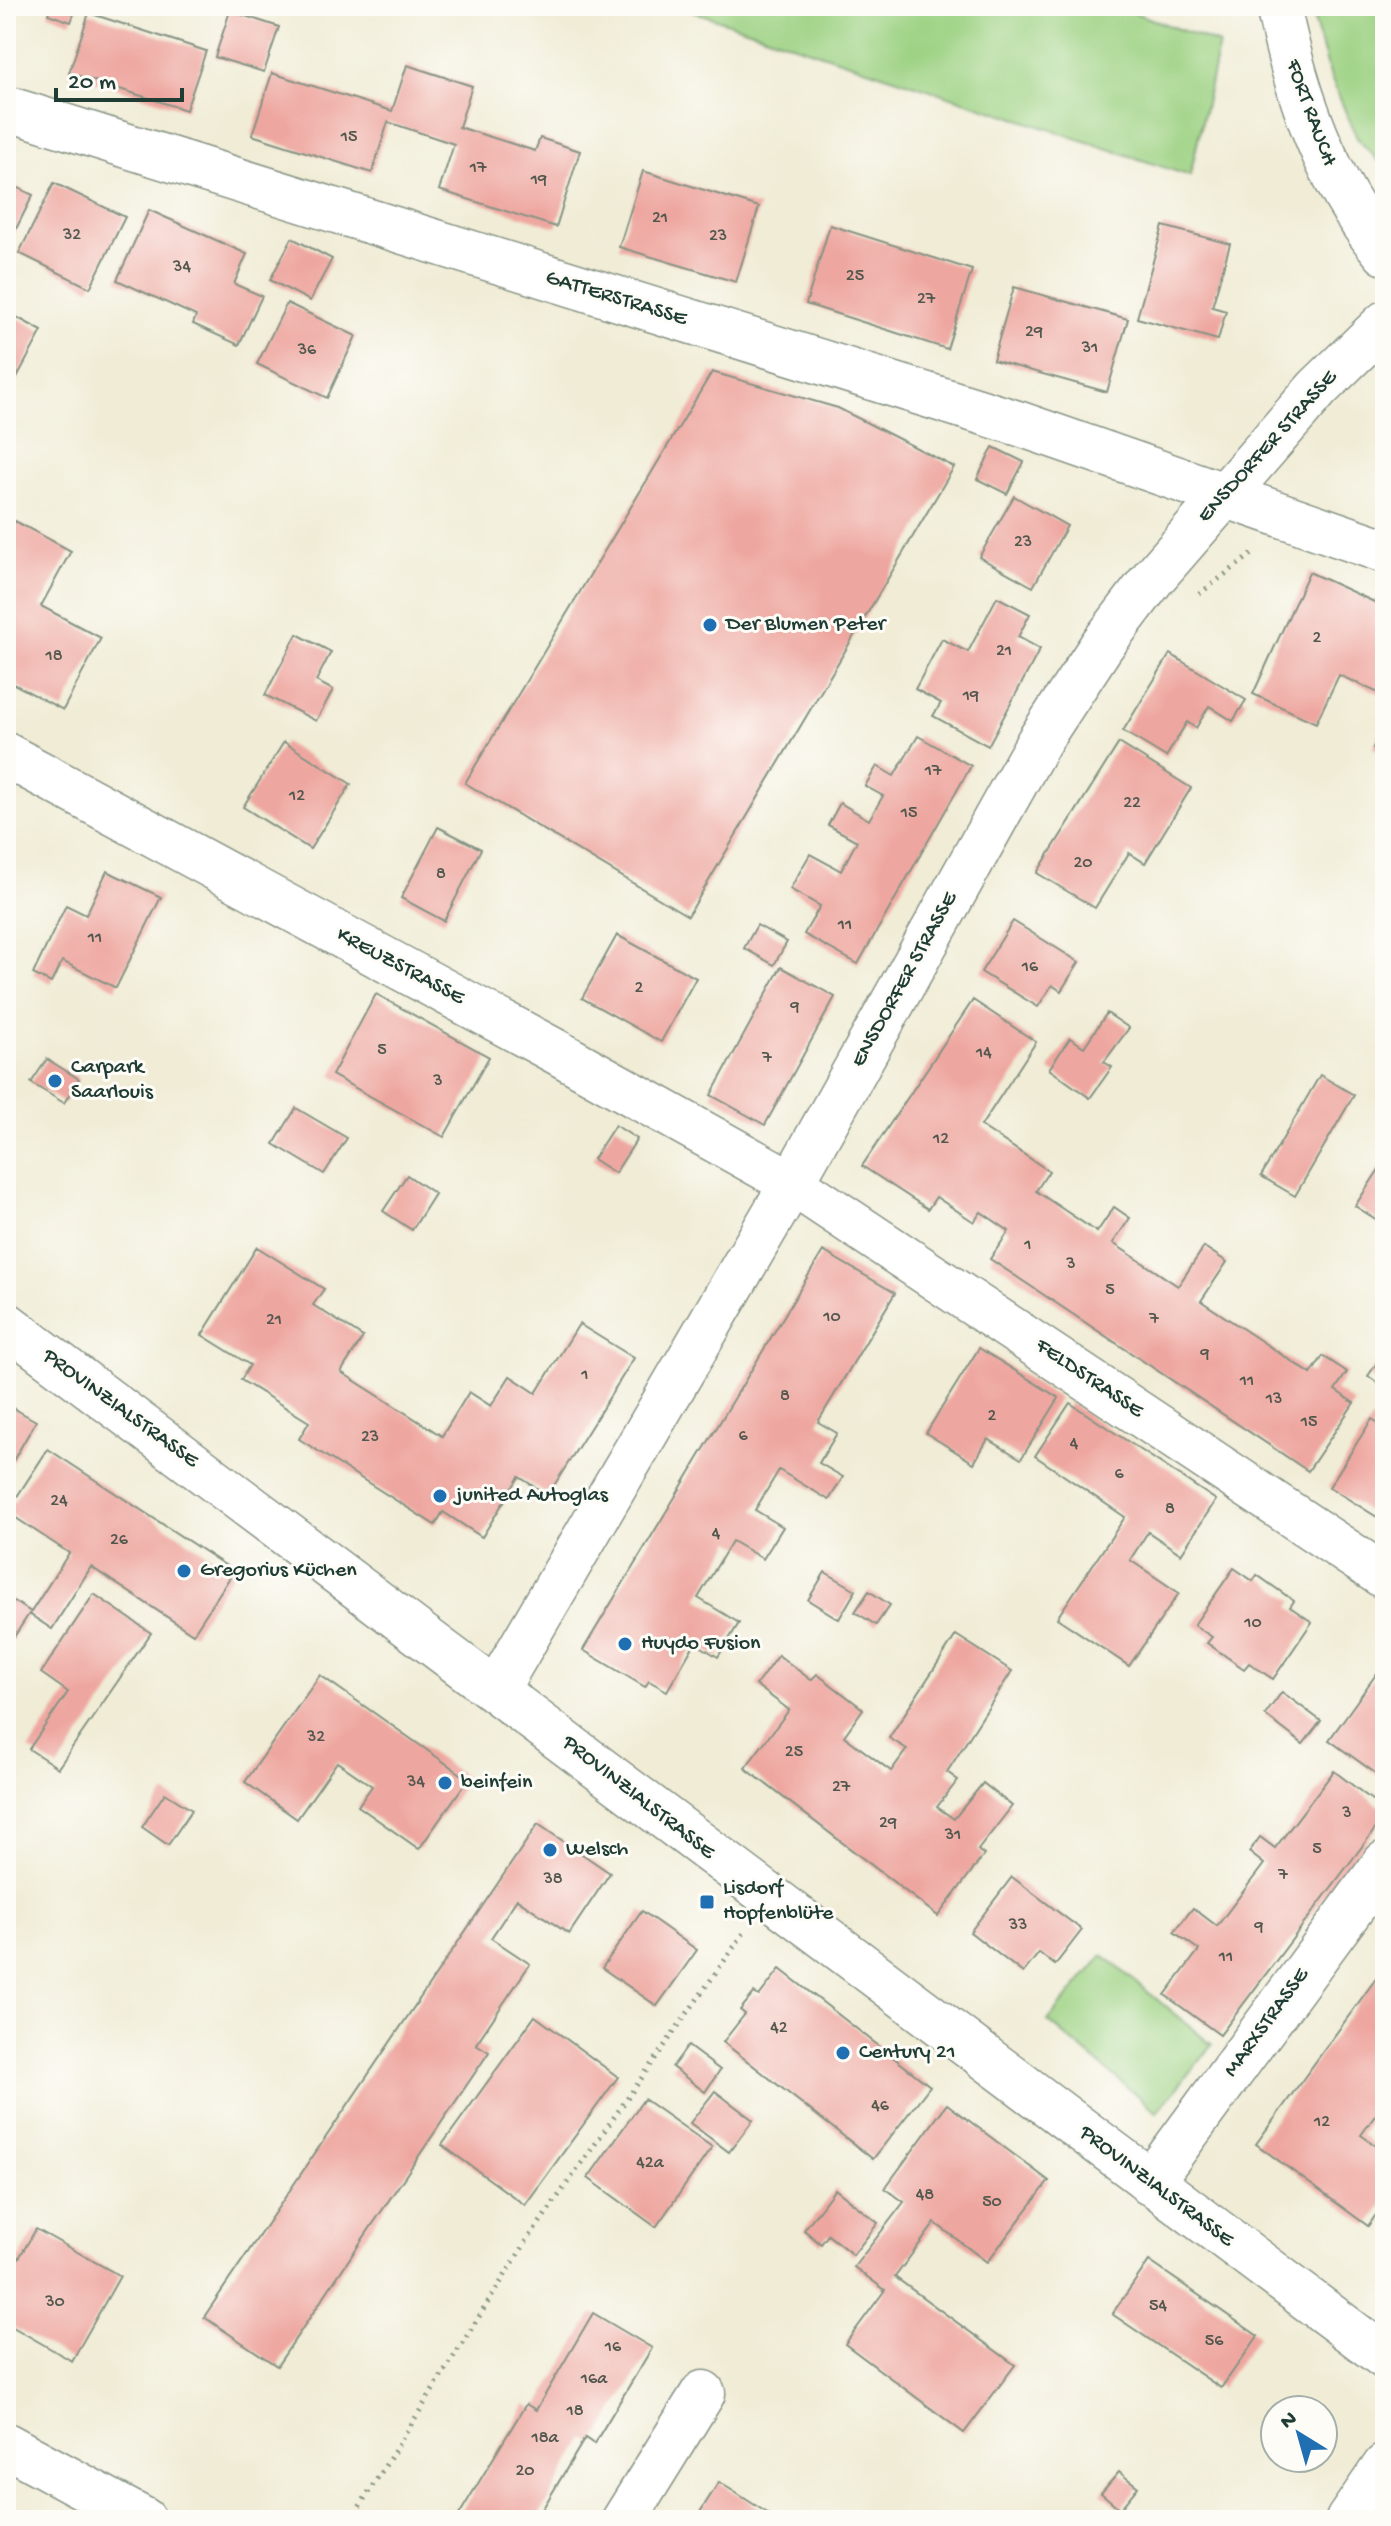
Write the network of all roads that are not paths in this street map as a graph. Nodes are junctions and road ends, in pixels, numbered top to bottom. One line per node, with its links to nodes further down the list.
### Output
1 (1278, 6): 3 (street, FORT RAUCH)
2 (6, 108): 5 (street, GATTERSTRASSE)
3 (1385, 253)
4 (1385, 323): 5 (street, ENSDORFER STRASSE)
5 (1224, 494): 6 (street, GATTERSTRASSE); 8 (street, ENSDORFER STRASSE)
6 (1385, 551)
7 (6, 755): 8 (street, KREUZSTRASSE)
8 (792, 1183): 10 (street, FELDSTRASSE); 11 (street, ENSDORFER STRASSE)
9 (6, 1324): 11 (street, PROVINZIALSTRASSE)
10 (1385, 1577)
11 (496, 1690): 13 (street, PROVINZIALSTRASSE)
12 (1385, 1863): 13 (street, MARXSTRASSE)
13 (1150, 2183): 14 (street, PROVINZIALSTRASSE)
14 (1385, 2357)
15 (703, 2393): 19 (street)
16 (6, 2445): 18 (street)
17 (1385, 2466): 20 (street)
18 (144, 2520)
19 (624, 2520)
20 (1348, 2520)

